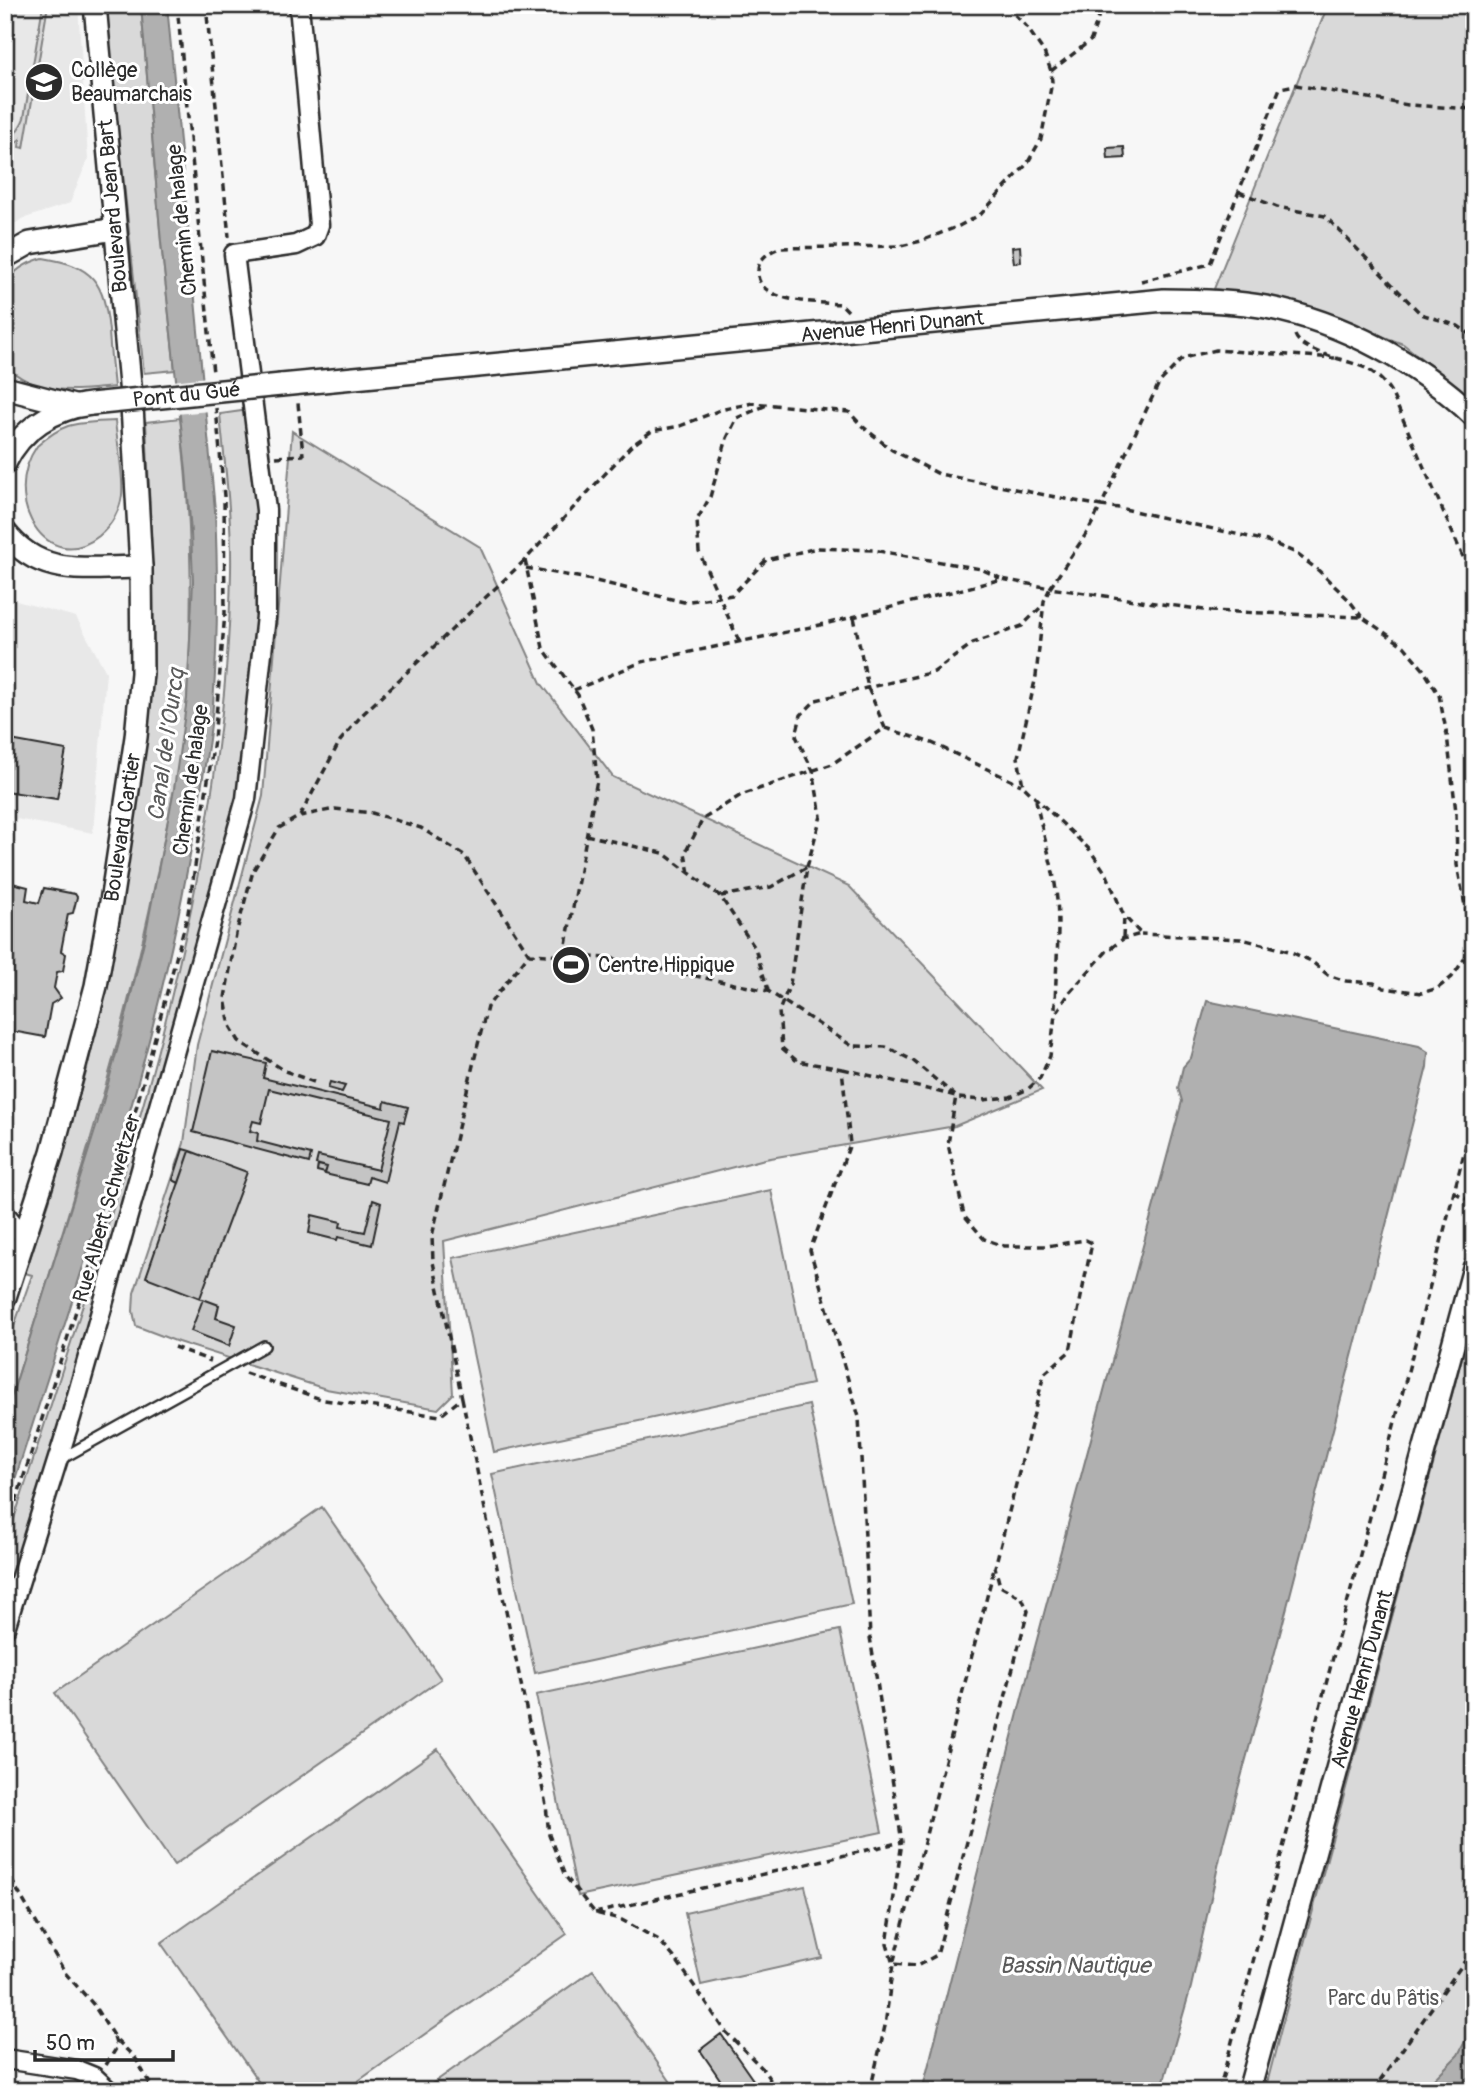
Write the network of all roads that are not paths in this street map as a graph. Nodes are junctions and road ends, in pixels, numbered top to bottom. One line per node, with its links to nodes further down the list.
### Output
1 (95, 5): 3 (street, Boulevard Jean Bart)
2 (299, 5): 19 (street, Rue Albert Schweitzer)
3 (115, 229): 4 (street); 8 (street, Boulevard Jean Bart)
4 (5, 257)
5 (5, 374): 7 (street)
6 (289, 391): 9 (street, Pont du Gué, bridge); 10 (street, Avenue Henri Dunant)
7 (11, 395): 9 (street)
8 (132, 406): 13 (street, Boulevard Cartier)
9 (74, 408): 11 (street)
10 (1474, 416)
11 (5, 463)
12 (5, 531): 13 (street)
13 (141, 567): 15 (street, Boulevard Cartier)
14 (5, 1214): 15 (street)
15 (25, 1238): 17 (street, Boulevard Cartier)
16 (1474, 1268): 23 (street, Avenue Henri Dunant)
17 (5, 1297)
18 (264, 1346): 19 (lane)
19 (58, 1461): 20 (street, Rue Albert Schweitzer)
20 (5, 1628)
21 (5, 2059): 22 (street)
22 (110, 2091)
23 (1249, 2091)

